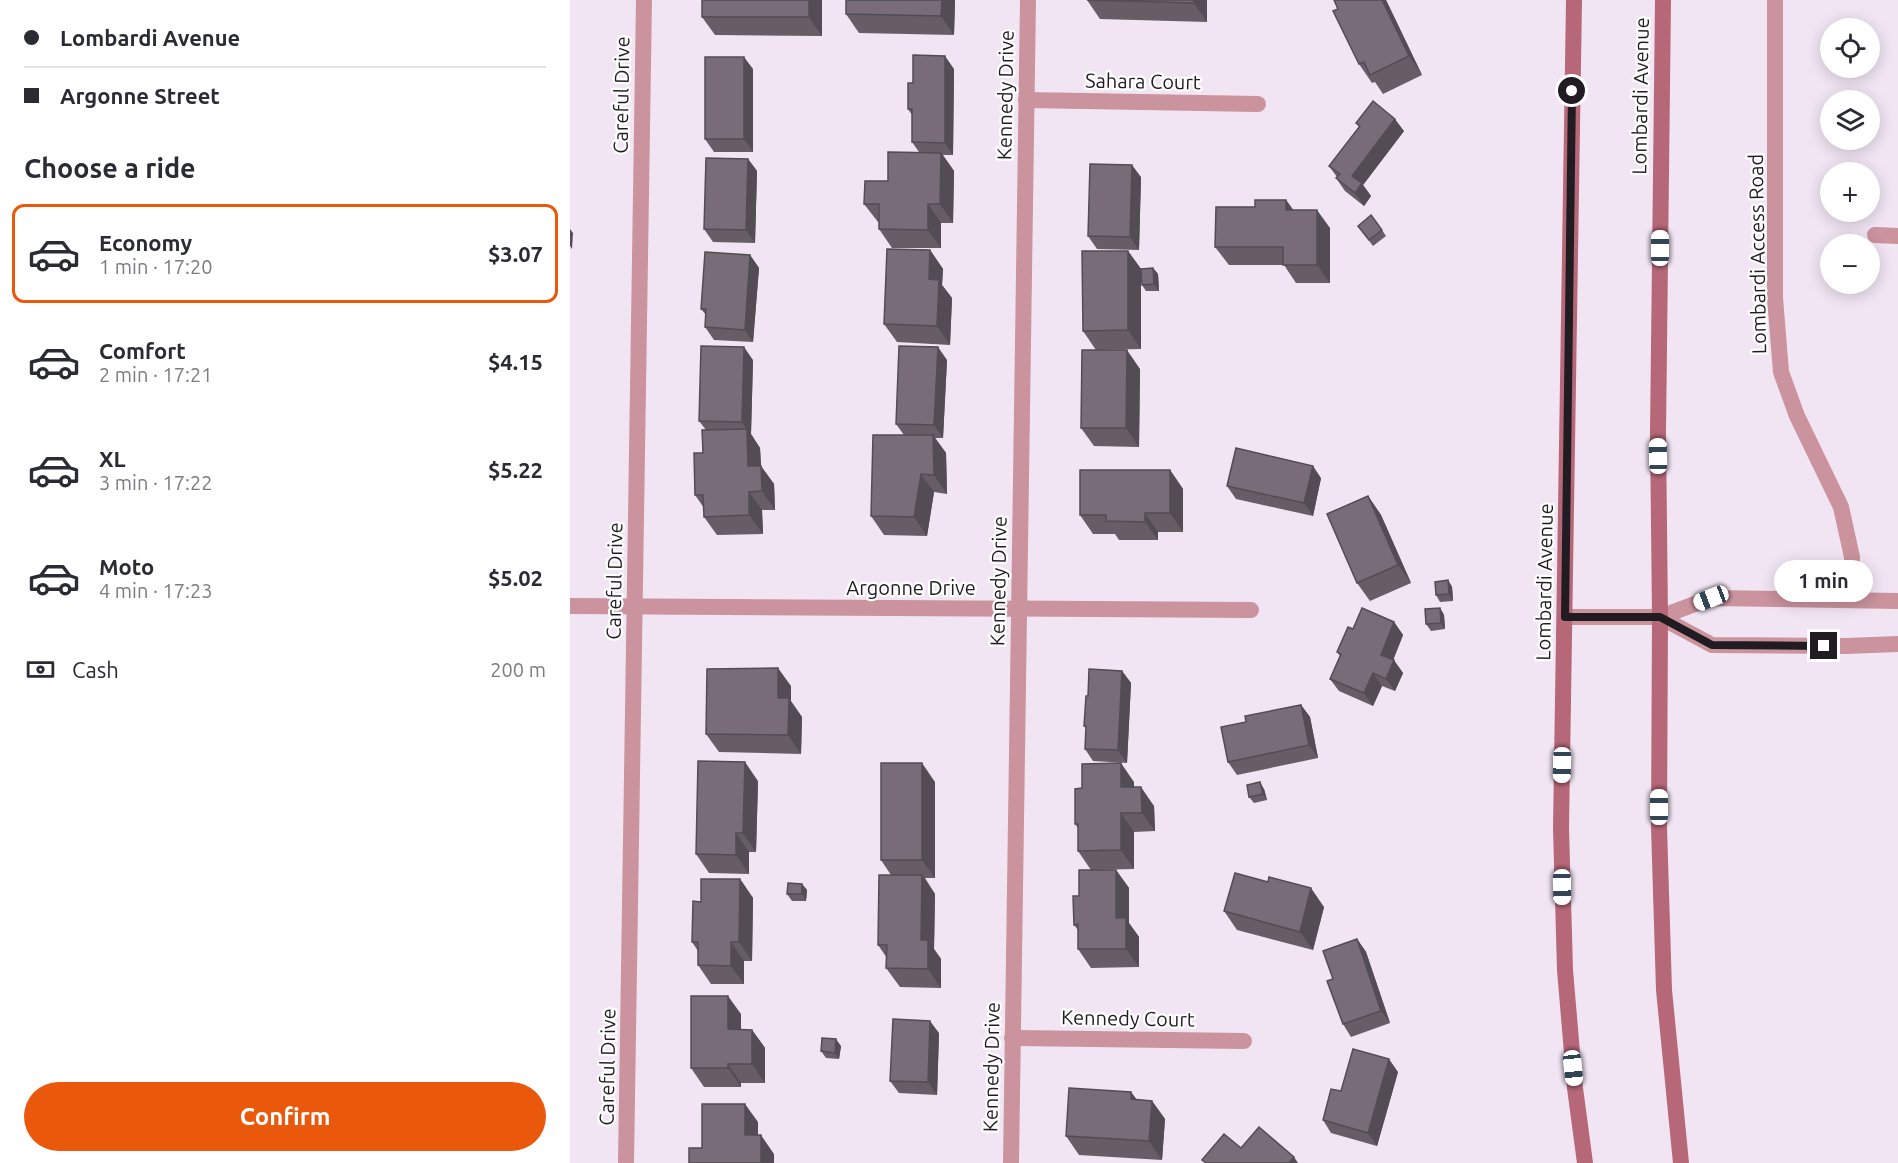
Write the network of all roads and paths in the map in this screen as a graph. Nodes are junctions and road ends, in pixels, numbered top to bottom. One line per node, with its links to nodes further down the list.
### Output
1 (644, 0): 15 (street, Careful Drive)
2 (1028, 0): 8 (street, Kennedy Drive)
3 (1574, 0): 18 (main road, Lombardi Avenue)
4 (1662, 0): 7 (main road, Lombardi Avenue)
5 (1673, 0): 7 (main road)
6 (1775, 0): 12 (street, Lombardi Access Road)
7 (1662, 18): 19 (main road, Lombardi Avenue)
8 (1026, 100): 9 (street, Sahara Court); 16 (street, Kennedy Drive)
9 (1258, 104)
10 (1880, 235): 11 (street)
11 (1898, 236)
12 (1852, 600): 13 (street); 19 (street)
13 (1898, 601)
14 (570, 606): 15 (street, Argonne Drive)
15 (635, 606): 16 (street, Argonne Drive); 23 (street, Careful Drive)
16 (1019, 609): 17 (street, Argonne Drive); 21 (street, Kennedy Drive)
17 (1251, 610)
18 (1565, 617): 19 (street); 25 (main road, Lombardi Avenue)
19 (1660, 617): 20 (street); 26 (main road, Lombardi Avenue)
20 (1898, 644)
21 (1012, 1038): 22 (street, Kennedy Court); 24 (street, Kennedy Drive)
22 (1244, 1041)
23 (626, 1163)
24 (1011, 1163)
25 (1585, 1163)
26 (1681, 1163)

